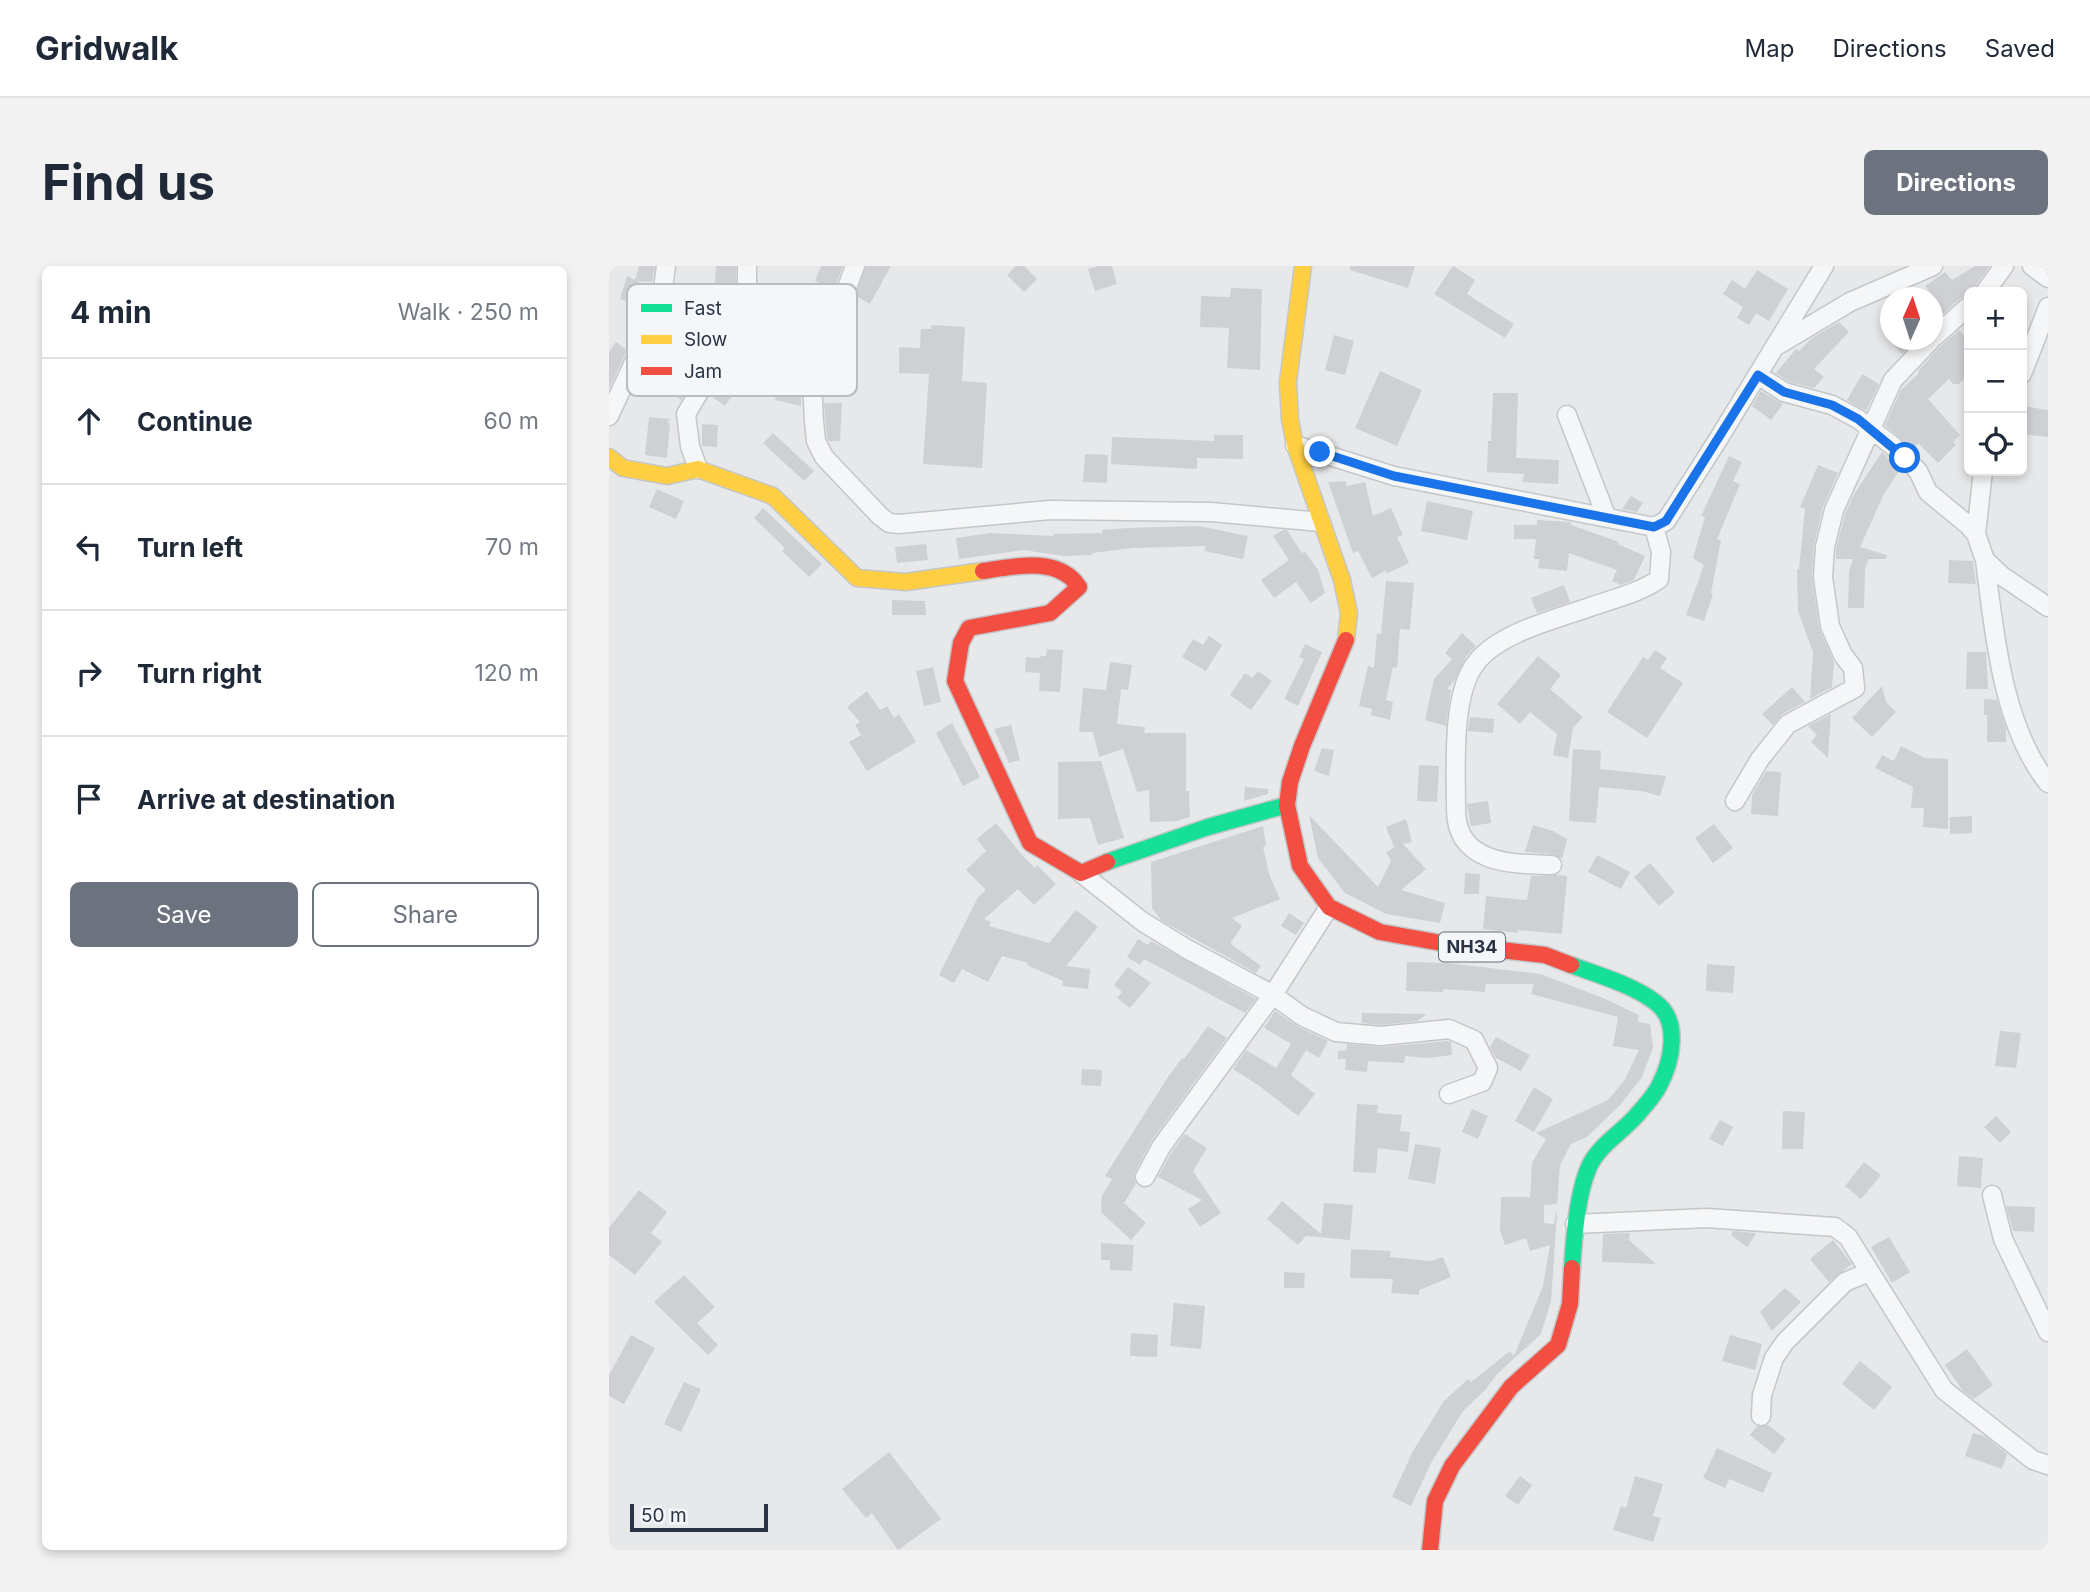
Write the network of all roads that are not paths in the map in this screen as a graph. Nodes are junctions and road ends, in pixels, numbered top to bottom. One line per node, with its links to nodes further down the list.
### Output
1 (666, 266): 10 (street)
2 (747, 266): 11 (street)
3 (855, 266): 12 (street)
4 (1303, 266): 27 (main road, NH34)
5 (1824, 266): 17 (street)
6 (1933, 266): 17 (street)
7 (2004, 266): 13 (street)
8 (2032, 266): 9 (street)
9 (2048, 278)
10 (664, 284)
11 (747, 284)
12 (848, 284)
13 (1989, 287)
14 (2048, 307): 19 (street)
15 (1964, 310): 16 (street)
16 (1943, 329)
17 (1775, 347): 20 (street)
18 (1922, 350): 26 (street)
19 (2027, 361)
20 (1758, 375): 26 (street); 33 (street)
21 (627, 377): 25 (street)
22 (696, 396): 29 (street)
23 (814, 396): 32 (street)
24 (1567, 415): 31 (street)
25 (609, 416)
26 (1871, 430): 34 (street); 38 (street)
27 (1295, 445): 31 (street); 32 (main road, NH34)
28 (609, 457): 29 (main road)
29 (698, 469): 41 (main road)
30 (1982, 476): 34 (street)
31 (1607, 518): 33 (street)
32 (1321, 522): 39 (main road, NH34)
33 (1654, 527): 40 (street)
34 (1976, 534): 35 (street)
35 (1985, 560): 36 (street); 37 (street)
36 (2048, 607)
37 (2048, 783)
38 (1735, 801)
39 (1287, 805): 41 (main road); 42 (main road, NH34)
40 (1552, 865)
41 (1081, 873): 43 (street)
42 (1329, 907): 43 (street); 47 (main road, NH34)
43 (1273, 995): 44 (street); 45 (street)
44 (1449, 1094)
45 (1145, 1177)
46 (1992, 1195): 49 (street)
47 (1575, 1224): 48 (street); 52 (main road, NH34)
48 (1869, 1272): 50 (street); 51 (street)
49 (2048, 1332)
50 (1761, 1416)
51 (2048, 1465)
52 (1430, 1550)

